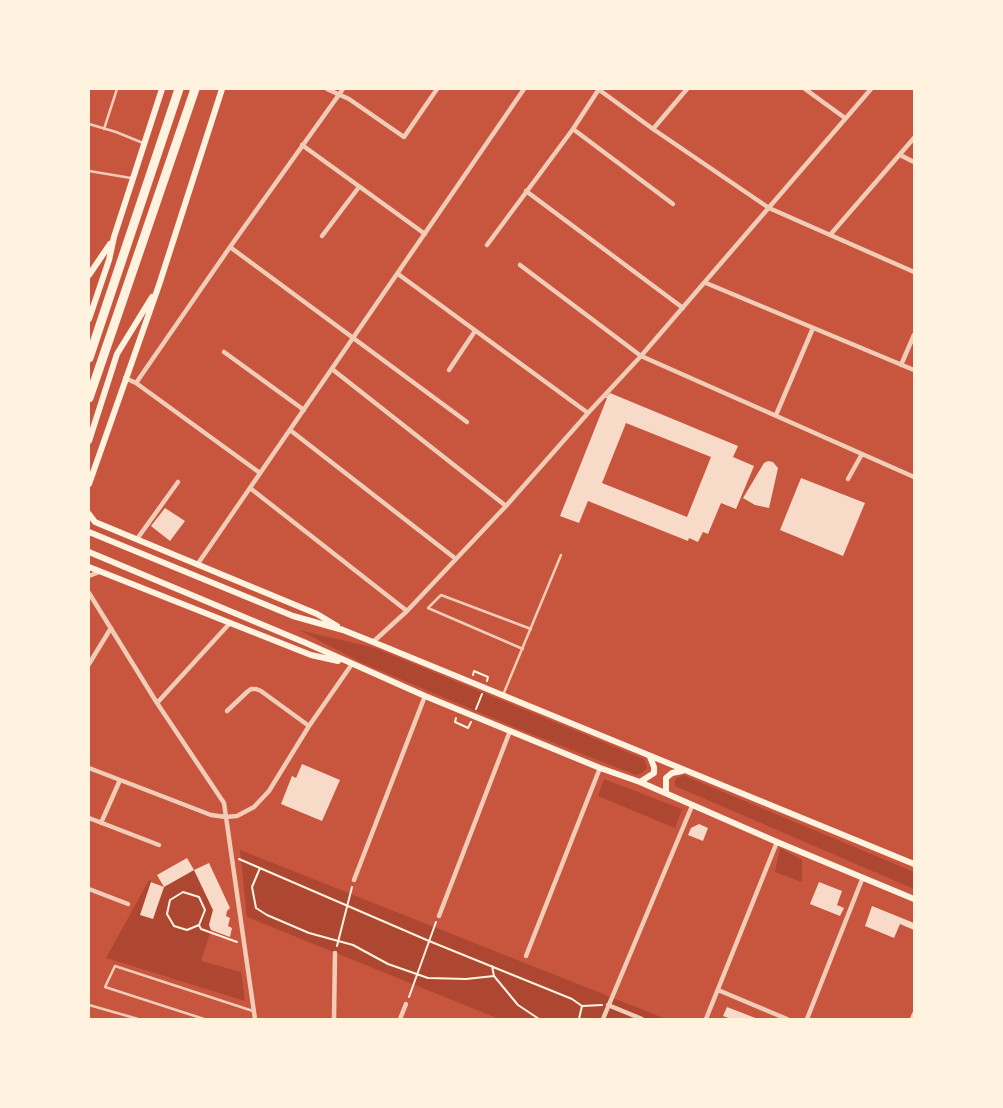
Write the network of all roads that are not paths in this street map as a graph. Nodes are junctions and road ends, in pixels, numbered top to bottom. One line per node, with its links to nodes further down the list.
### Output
1 (117, 89): 17 (lane)
2 (162, 89): 21 (main road)
3 (178, 89): 51 (highway)
4 (195, 89): 58 (highway)
5 (222, 89): 42 (main road)
6 (327, 89): 14 (street)
7 (342, 89): 14 (street)
8 (437, 89): 14 (street)
9 (524, 89): 31 (street)
10 (599, 89): 18 (street); 19 (street)
11 (687, 89): 19 (street)
12 (805, 89): 15 (street)
13 (870, 89): 15 (street)
14 (339, 94): 22 (street)
15 (845, 118): 30 (street)
16 (89, 124): 17 (lane)
17 (104, 129): 21 (lane)
18 (573, 129): 28 (street); 29 (street)
19 (653, 129): 30 (street)
20 (914, 138): 23 (street)
21 (144, 143): 26 (main road)
22 (302, 146): 27 (street); 36 (street)
23 (900, 155): 24 (street); 32 (street)
24 (914, 162)
25 (89, 170): 26 (lane)
26 (133, 178): 33 (main road)
27 (359, 187): 31 (street); 34 (street)
28 (526, 191): 35 (street); 43 (street)
29 (673, 204)
30 (769, 208): 32 (street); 41 (street)
31 (425, 234): 39 (street)
32 (830, 235): 38 (street)
33 (114, 236): 40 (main road); 44 (main road)
34 (322, 236)
35 (487, 245)
36 (230, 247): 48 (street); 57 (street)
37 (520, 265): 50 (street)
38 (914, 272)
39 (398, 274): 46 (street); 48 (street)
40 (89, 275)
41 (706, 283): 43 (street); 45 (street)
42 (159, 285): 56 (main road); 64 (main road)
43 (684, 308): 50 (street)
44 (89, 320)
45 (813, 328): 52 (street); 61 (street)
46 (475, 331): 54 (street); 60 (street)
47 (914, 335): 52 (street)
48 (353, 338): 53 (street); 62 (street)
49 (224, 352): 59 (street)
50 (641, 356): 60 (street); 61 (street)
51 (89, 358)
52 (901, 364): 55 (street)
53 (332, 369): 59 (street); 72 (street)
54 (449, 370)
55 (914, 370)
56 (125, 378): 57 (street); 70 (main road)
57 (136, 382): 66 (street)
58 (89, 398)
59 (304, 410): 63 (street)
60 (588, 413): 72 (street)
61 (776, 415): 65 (street)
62 (467, 422)
63 (290, 430): 66 (street); 78 (street)
64 (89, 442)
65 (862, 454): 67 (street); 68 (street)
66 (260, 472): 71 (street)
67 (914, 477)
68 (848, 479)
69 (178, 482): 75 (street)
70 (89, 484)
71 (250, 488): 79 (street); 84 (street)
72 (506, 506): 78 (street)
73 (89, 514): 75 (main road)
74 (89, 532): 88 (main road)
75 (137, 539): 79 (main road)
76 (89, 552): 92 (main road)
77 (561, 555): 87 (lane)
78 (456, 559): 84 (street)
79 (197, 565): 88 (main road)
80 (89, 567): 81 (main road)
81 (102, 572): 82 (street); 85 (main road)
82 (89, 576)
83 (89, 593): 86 (street)
84 (407, 611): 89 (street)
85 (230, 623): 92 (main road); 95 (street)
86 (111, 628): 91 (street); 95 (street)
87 (531, 629): 90 (lane); 90 (lane)
88 (342, 630): 89 (main road)
89 (373, 642): 94 (main road)
90 (523, 649): 94 (lane)
91 (89, 664)
92 (352, 664): 93 (main road); 97 (street)
93 (425, 696): 98 (main road); 114 (street)
94 (503, 696): 99 (main road)
95 (157, 704): 107 (street)
96 (227, 711): 97 (street)
97 (309, 726): 107 (street)
98 (510, 731): 101 (main road); 118 (street)
99 (650, 757): 102 (main road); 104 (main road)
100 (89, 768): 103 (street)
101 (600, 768): 104 (main road); 120 (street)
102 (684, 770): 105 (main road); 112 (main road)
103 (120, 780): 107 (street); 109 (street)
104 (640, 782): 105 (main road)
105 (666, 793): 106 (main road)
106 (692, 806): 110 (main road); 124 (street)
107 (226, 817): 125 (street)
108 (89, 818): 109 (street)
109 (101, 823): 111 (street)
110 (777, 842): 113 (main road); 121 (street)
111 (158, 844)
112 (914, 864)
113 (864, 877): 116 (main road); 136 (street)
114 (354, 880)
115 (89, 889): 117 (street)
116 (914, 899)
117 (128, 904)
118 (439, 916)
119 (335, 953): 130 (street)
120 (526, 956)
121 (718, 990): 134 (street); 135 (street)
122 (406, 1004): 131 (street)
123 (89, 1005): 127 (lane)
124 (608, 1005): 132 (street); 133 (street)
125 (254, 1012): 128 (lane); 129 (street)
126 (914, 1014): 137 (street)
127 (138, 1019)
128 (204, 1019)
129 (255, 1019)
130 (334, 1019)
131 (400, 1019)
132 (603, 1019)
133 (642, 1019)
134 (706, 1019)
135 (788, 1019)
136 (807, 1019)
137 (912, 1019)

